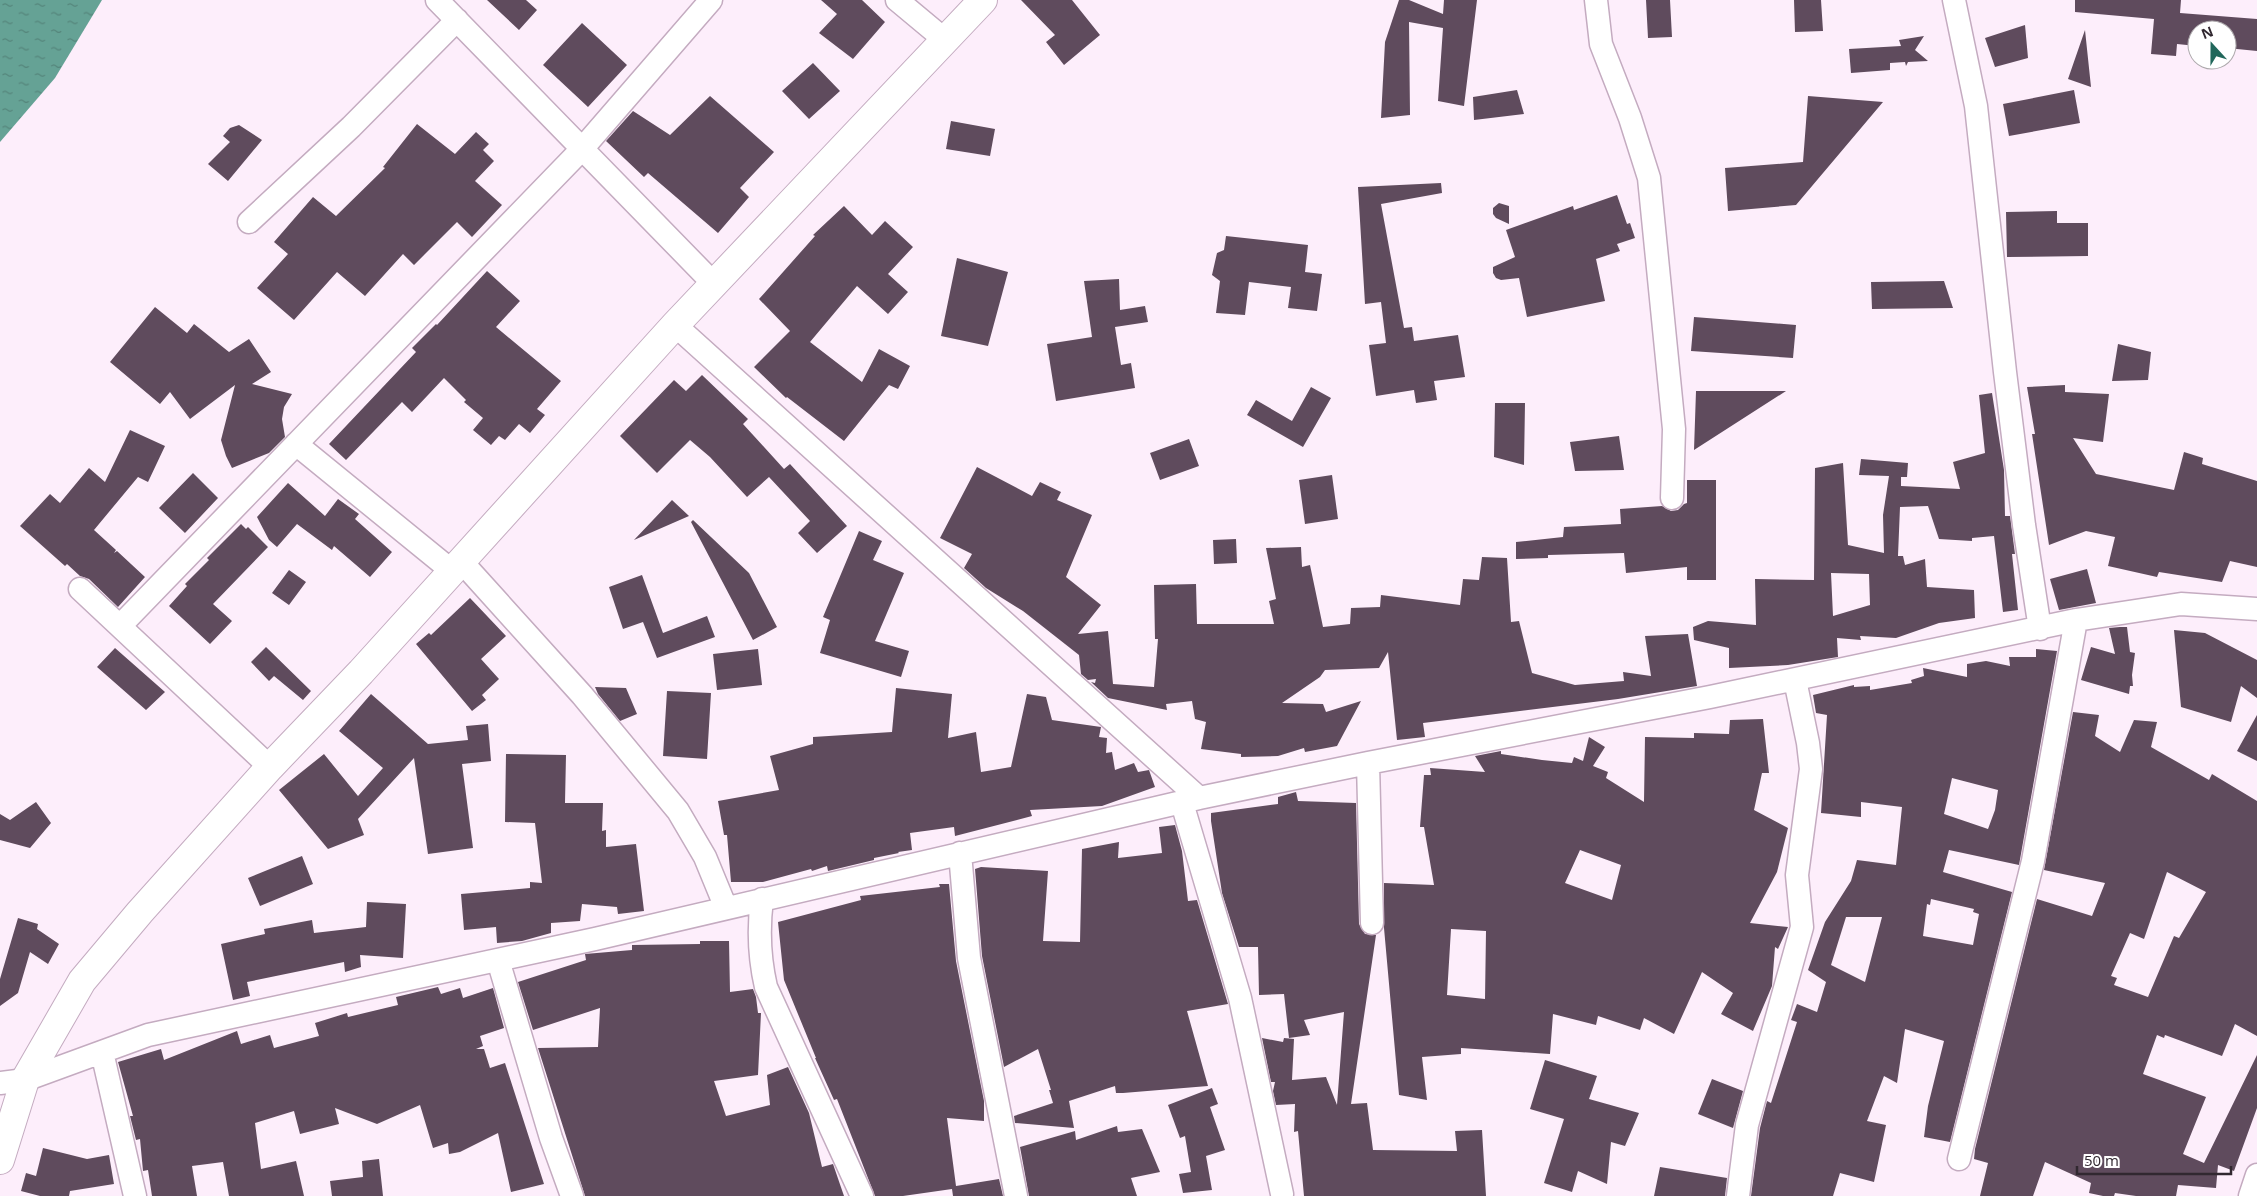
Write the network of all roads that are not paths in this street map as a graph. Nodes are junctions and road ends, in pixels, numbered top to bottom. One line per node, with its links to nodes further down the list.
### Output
1 (712, 0): 8 (street)
2 (897, 0): 7 (street)
3 (983, 0): 7 (street)
4 (1596, 0): 13 (street)
5 (1954, 0): 19 (street)
6 (447, 7): 8 (street); 9 (street)
7 (945, 40): 10 (street)
8 (582, 149): 10 (street); 12 (street)
9 (250, 222)
10 (714, 284): 11 (street)
11 (675, 325): 14 (street); 23 (street)
12 (296, 444): 14 (street); 18 (street)
13 (1672, 498)
14 (457, 566): 22 (street); 26 (street)
15 (80, 589): 18 (street)
16 (2257, 609): 17 (street)
17 (2076, 620): 19 (street); 31 (street)
18 (120, 626): 22 (street)
19 (2040, 628): 20 (street)
20 (1795, 680): 21 (street); 39 (street)
21 (1368, 763): 23 (street); 27 (street)
22 (270, 767): 30 (street)
23 (1191, 800): 24 (street); 34 (street)
24 (960, 854): 25 (street); 38 (street)
25 (762, 899): 26 (street); 37 (street)
26 (726, 908): 28 (street)
27 (1372, 923)
28 (498, 960): 29 (street); 36 (street)
29 (102, 1052): 30 (street); 35 (street)
30 (12, 1082): 32 (street)
31 (1959, 1159)
32 (0, 1160)
33 (2257, 1175): 40 (street)
34 (1282, 1194)
35 (135, 1196)
36 (572, 1196)
37 (862, 1196)
38 (1016, 1196)
39 (1738, 1196)
40 (2250, 1196)

